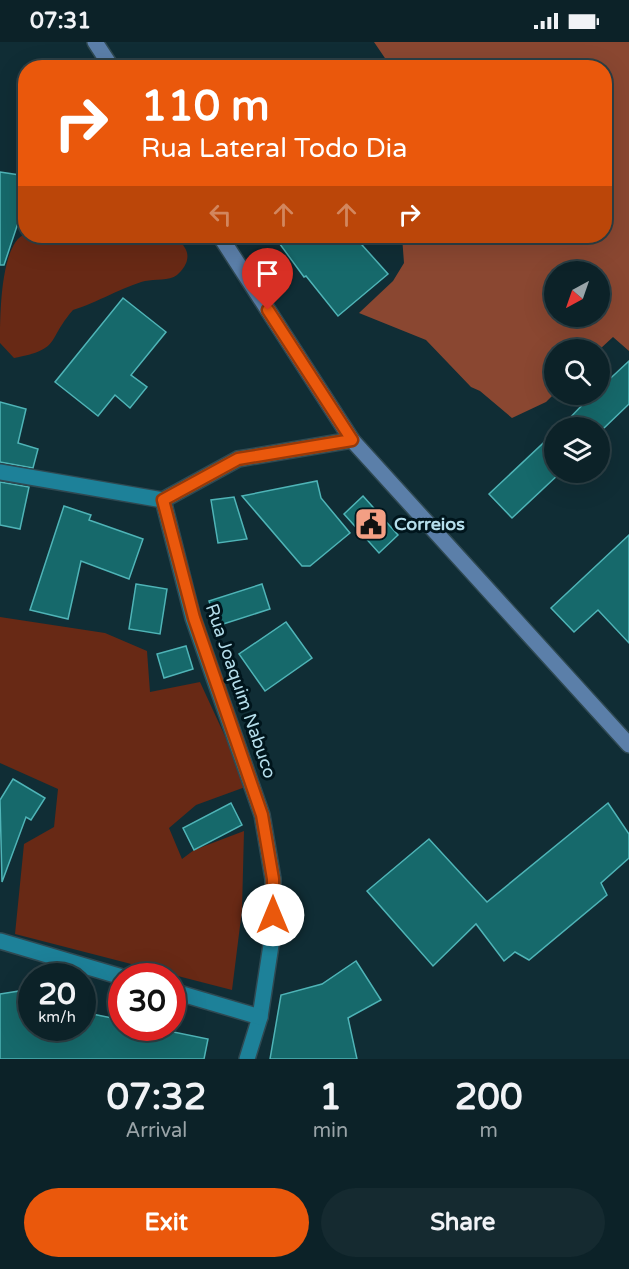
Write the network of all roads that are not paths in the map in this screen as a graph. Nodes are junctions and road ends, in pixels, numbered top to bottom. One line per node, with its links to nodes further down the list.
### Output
1 (95, 42): 2 (main road)
2 (106, 60)
3 (225, 243): 4 (main road)
4 (352, 440): 6 (street); 7 (main road)
5 (0, 472): 6 (street)
6 (163, 500): 11 (street, Rua Joaquim Nabuco)
7 (629, 745)
8 (0, 941): 9 (street)
9 (108, 972)
10 (186, 995): 11 (street)
11 (260, 1017): 12 (street, Rua Joaquim Nabuco)
12 (247, 1059)

